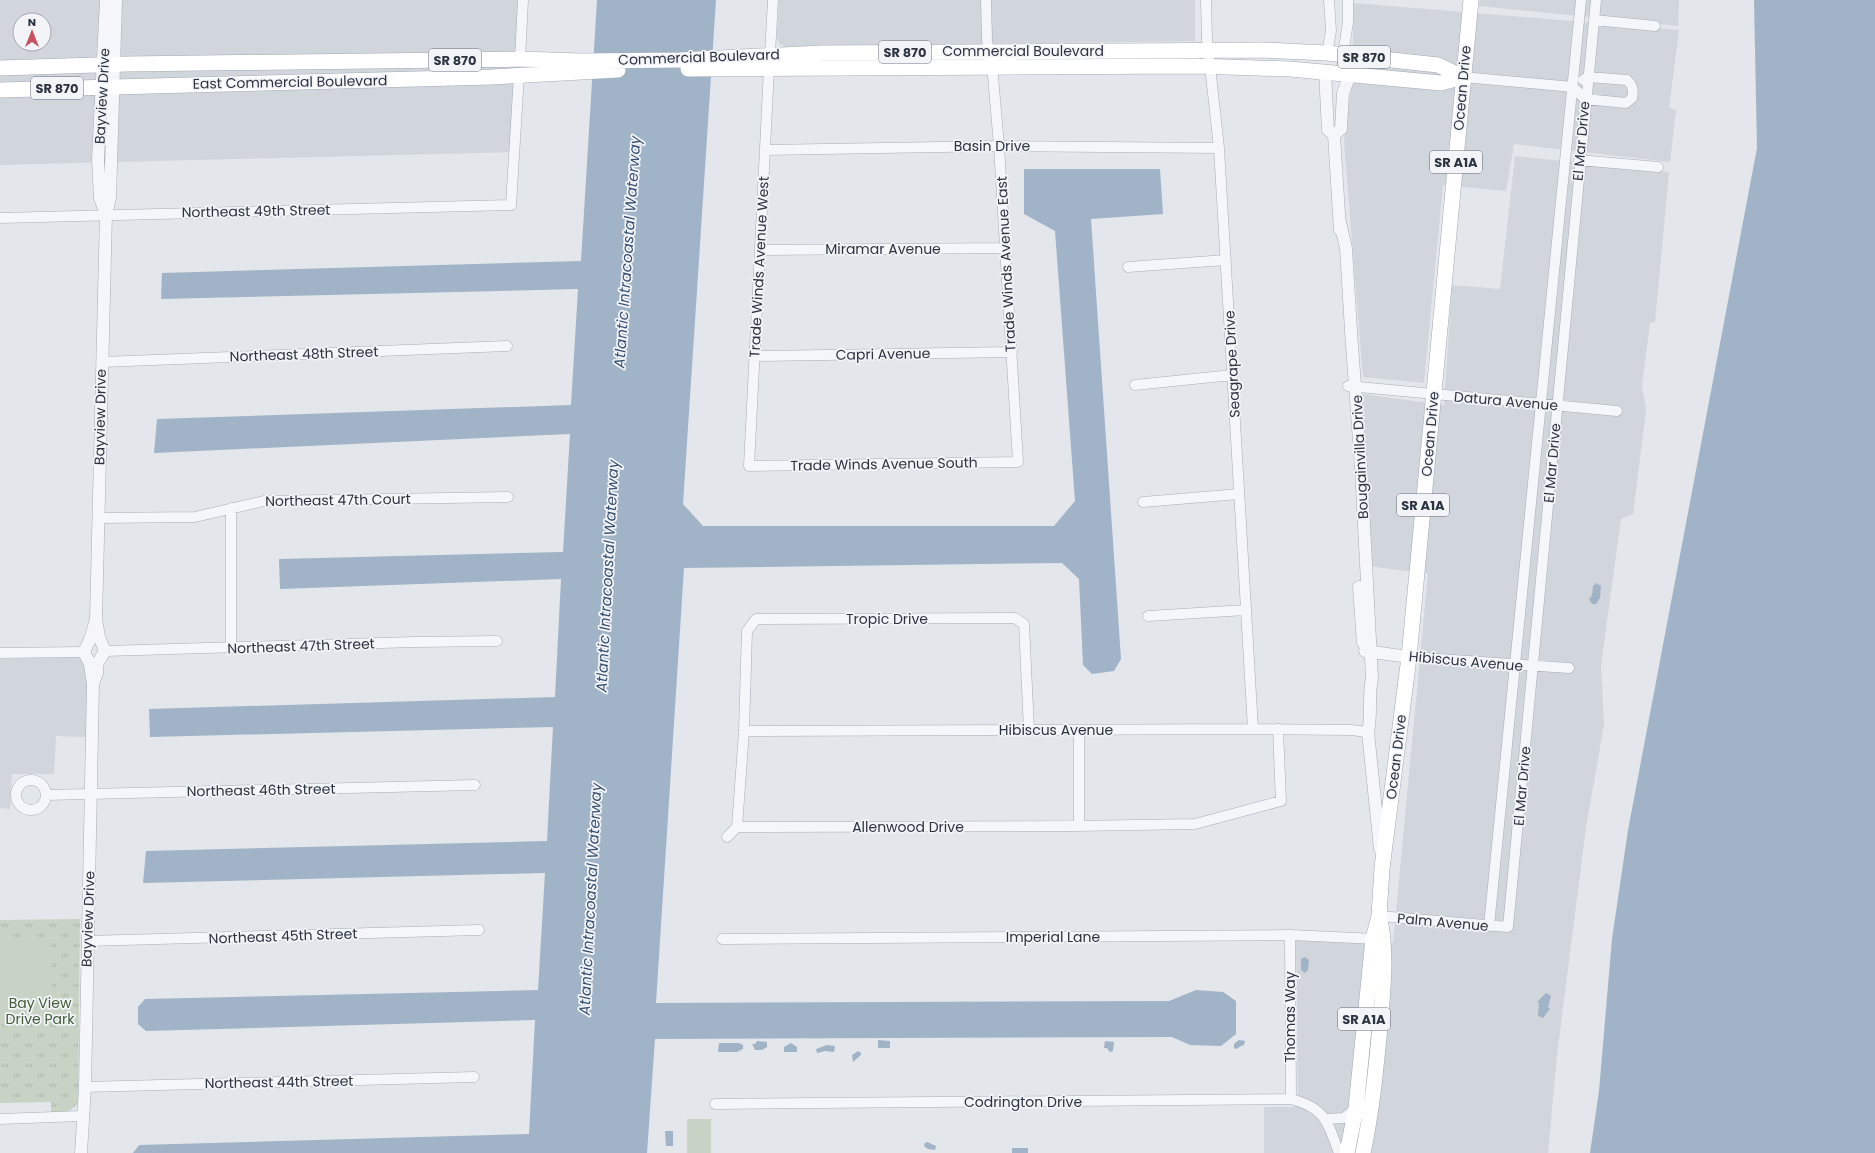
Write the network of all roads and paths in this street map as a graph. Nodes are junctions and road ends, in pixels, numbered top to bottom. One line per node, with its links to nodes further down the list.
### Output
1 (106, 0): 24 (street, Bayview Drive)
2 (116, 0): 24 (street, Bayview Drive)
3 (523, 0): 20 (street)
4 (773, 0): 21 (street, Trade Winds Avenue West)
5 (986, 0): 17 (street, Trade Winds Avenue East)
6 (1206, 0): 16 (street, Seagrape Drive)
7 (1328, 0): 14 (street)
8 (1348, 0): 13 (street)
9 (1471, 0): 33 (main road, Ocean Drive / SR A1A)
10 (1581, 0): 38 (street, El Mar Drive)
11 (1596, 0): 12 (street, El Mar Drive)
12 (1594, 20): 15 (street); 34 (street, El Mar Drive)
13 (1348, 22): 14 (street); 19 (street)
14 (1330, 24): 18 (street)
15 (1655, 26)
16 (1208, 50): 17 (main road, Commercial Boulevard / SR 870); 18 (main road, Commercial Boulevard / SR 870); 27 (street, Seagrape Drive)
17 (989, 51): 21 (main road, Commercial Boulevard / SR 870); 26 (street, Trade Winds Avenue East)
18 (1327, 53): 19 (main road, Commercial Boulevard / SR 870)
19 (1344, 55): 29 (main road); 33 (main road, Commercial Boulevard / SR 870)
20 (520, 59): 23 (main road, East Commercial Boulevard / SR 870); 25 (main road, East Commercial Boulevard / SR 870); 32 (main road)
21 (769, 61): 25 (main road, Commercial Boulevard / SR 870); 26 (main road, Commercial Boulevard / SR 870); 44 (street, Trade Winds Avenue West)
22 (313, 62): 23 (main road, East Commercial Boulevard / SR 870); 24 (main road, East Commercial Boulevard / SR 870); 36 (main road)
23 (333, 62): 35 (main road)
24 (109, 65): 28 (main road, East Commercial Boulevard / SR 870); 37 (street, Bayview Drive)
25 (580, 66): 30 (main road, East Commercial Boulevard / SR 870)
26 (991, 67): 27 (main road, Commercial Boulevard / SR 870); 42 (street, Trade Winds Avenue East)
27 (1211, 67): 29 (main road, Commercial Boulevard / SR 870); 43 (street, Seagrape Drive)
28 (0, 68)
29 (1325, 72): 31 (main road, Commercial Boulevard / SR 870); 41 (street)
30 (519, 75): 32 (main road, East Commercial Boulevard / SR 870); 47 (street, Northeast 49th Street)
31 (1350, 75): 33 (main road, Commercial Boulevard / SR 870); 41 (street, Bougainvilla Drive)
32 (492, 77): 35 (main road, East Commercial Boulevard / SR 870)
33 (1463, 77): 38 (street, Commercial Boulevard); 60 (main road, Ocean Drive / SR A1A)
34 (1588, 77): 38 (street); 40 (street, El Mar Drive); 40 (street)
35 (315, 80): 36 (main road, East Commercial Boulevard / SR 870)
36 (290, 81): 37 (main road, East Commercial Boulevard / SR 870)
37 (108, 87): 39 (main road, East Commercial Boulevard / SR 870); 47 (street, Bayview Drive)
38 (1573, 87): 40 (street); 61 (street, El Mar Drive)
39 (0, 90)
40 (1585, 99): 45 (street, El Mar Drive)
41 (1334, 135): 59 (street, Bougainvilla Drive)
42 (999, 146): 43 (street, Basin Drive); 44 (street, Basin Drive); 49 (street, Trade Winds Avenue East)
43 (1219, 148): 51 (street, Seagrape Drive)
44 (765, 150): 50 (street, Trade Winds Avenue West)
45 (1580, 160): 46 (street); 62 (street, El Mar Drive)
46 (1658, 167)
47 (106, 214): 48 (street, Northeast 49th Street); 56 (street, Bayview Drive)
48 (0, 218)
49 (1005, 248): 50 (street, Miramar Avenue); 54 (street, Trade Winds Avenue East)
50 (760, 250): 55 (street, Trade Winds Avenue West)
51 (1226, 260): 52 (street); 57 (street, Seagrape Drive)
52 (1128, 267)
53 (507, 346): 56 (street, Northeast 48th Street)
54 (1012, 352): 55 (street, Capri Avenue); 64 (street, Trade Winds Avenue East)
55 (754, 356): 65 (street, Trade Winds Avenue West)
56 (102, 362): 70 (street, Bayview Drive)
57 (1232, 375): 58 (street); 66 (street, Seagrape Drive)
58 (1134, 385)
59 (1352, 386): 60 (street, Datura Avenue); 74 (street, Bougainvilla Drive); 79 (street, Bougainvilla Drive)
60 (1434, 394): 61 (street, Datura Avenue); 82 (main road, Ocean Drive / SR A1A)
61 (1540, 404): 62 (street, Datura Avenue); 83 (street, El Mar Drive)
62 (1558, 406): 63 (street, Datura Avenue); 84 (street, El Mar Drive)
63 (1616, 411)
64 (1018, 462): 65 (street, Trade Winds Avenue South)
65 (749, 466)
66 (1239, 494): 68 (street); 71 (street, Seagrape Drive)
67 (508, 497): 69 (street, Northeast 47th Court)
68 (1143, 502)
69 (231, 508): 70 (street, Northeast 47th Court); 76 (street)
70 (98, 518): 73 (street, Bayview Drive)
71 (1246, 610): 72 (street); 87 (street, Seagrape Drive)
72 (1148, 616)
73 (96, 619): 77 (street, Bayview Drive); 78 (street, Bayview Drive)
74 (1370, 627): 79 (street, Bougainvilla Drive); 81 (street)
75 (496, 642): 76 (street, Northeast 47th Street)
76 (231, 648): 78 (street, Northeast 47th Street)
77 (87, 651): 78 (street); 78 (street); 80 (street); 86 (street, Bayview Drive)
78 (102, 651): 86 (street, Bayview Drive)
79 (1367, 651): 81 (street, Hibiscus Avenue); 92 (street, Bougainvilla Drive)
80 (0, 654)
81 (1392, 654): 82 (street, Hibiscus Avenue)
82 (1409, 657): 83 (street, Hibiscus Avenue); 99 (main road, Ocean Drive / SR A1A)
83 (1514, 665): 84 (street, Hibiscus Avenue); 101 (street, El Mar Drive)
84 (1533, 666): 85 (street, Hibiscus Avenue); 102 (street, El Mar Drive)
85 (1569, 668)
86 (93, 684): 94 (street, Bayview Drive)
87 (1253, 729): 88 (street, Hibiscus Avenue); 90 (street, Hibiscus Avenue)
88 (1278, 729): 92 (street, Hibiscus Avenue); 96 (street, Allenwood Drive)
89 (1030, 730): 90 (street, Hibiscus Avenue); 91 (street, Hibiscus Avenue); 91 (street, Tropic Drive)
90 (1079, 730): 96 (street)
91 (744, 731): 97 (street)
92 (1368, 732): 99 (street, Bougainvilla Drive)
93 (475, 785): 94 (street, Northeast 46th Street)
94 (91, 794): 95 (street, Northeast 46th Street); 107 (street, Bayview Drive)
95 (46, 795)
96 (1079, 826): 97 (street, Allenwood Drive)
97 (737, 827): 98 (street)
98 (727, 837)
99 (1382, 868): 100 (main road, SR A1A)
100 (1379, 916): 101 (street, Palm Avenue); 106 (main road, SR A1A)
101 (1489, 926): 102 (street, Palm Avenue)
102 (1508, 927)
103 (479, 930): 107 (street, Northeast 45th Street)
104 (1290, 935): 105 (street, Imperial Lane); 106 (street, Imperial Lane); 110 (street, Thomas Way)
105 (722, 939)
106 (1378, 939): 112 (main road, SR A1A); 119 (main road, SR A1A)
107 (87, 941): 109 (street, Bayview Drive)
108 (474, 1077): 109 (street, Northeast 44th Street)
109 (85, 1087): 113 (street, Bayview Drive)
110 (1291, 1099): 111 (street, Codrington Drive); 115 (street, Codrington Drive)
111 (715, 1104)
112 (1356, 1108): 115 (street); 118 (main road, SR A1A)
113 (82, 1116): 114 (street); 116 (street, Bayview Drive)
114 (0, 1119)
115 (1326, 1119): 117 (street, Codrington Drive)
116 (81, 1153)
117 (1339, 1153)
118 (1347, 1153)
119 (1363, 1153)

